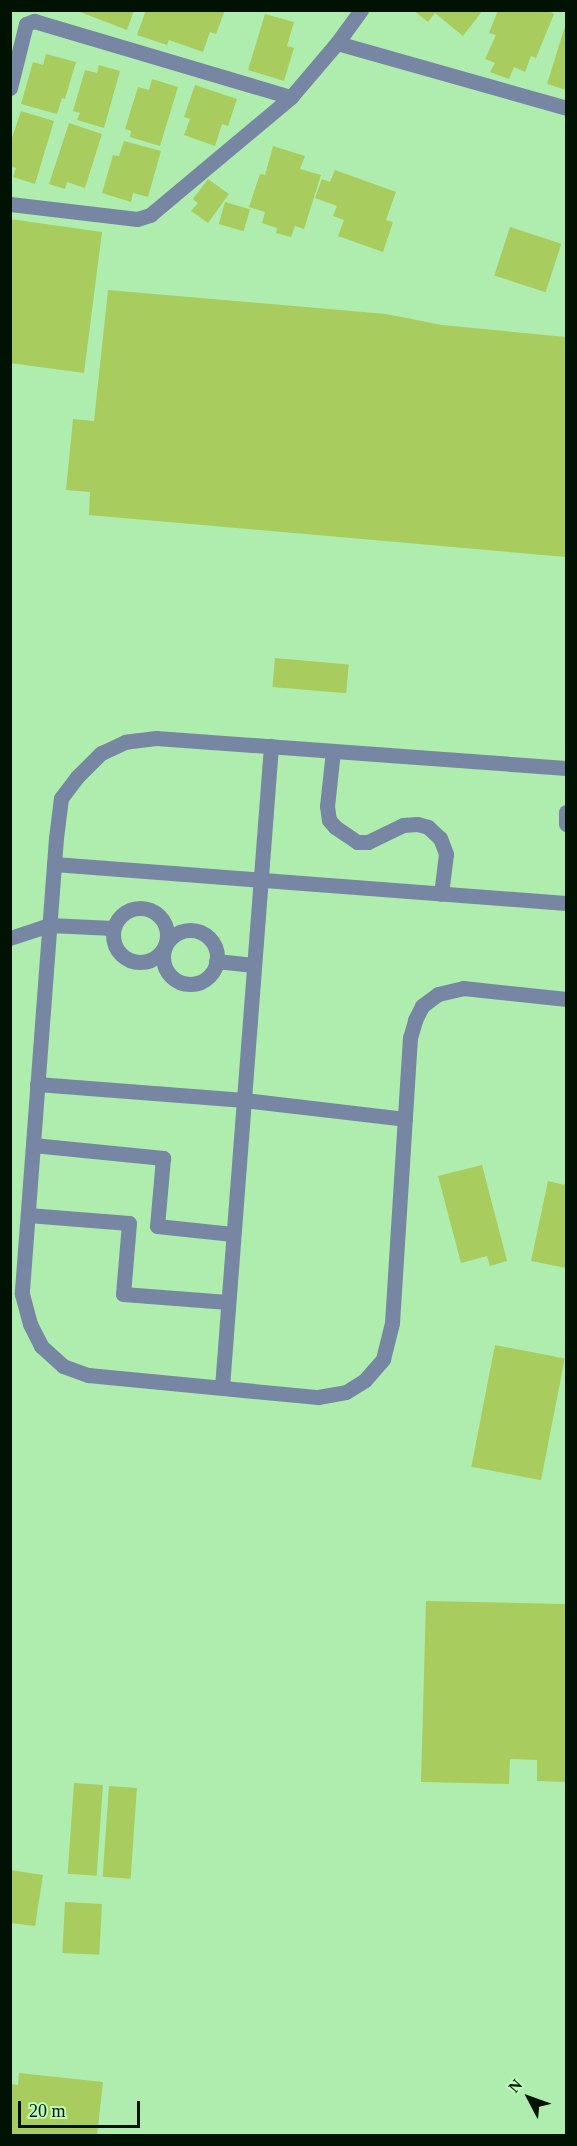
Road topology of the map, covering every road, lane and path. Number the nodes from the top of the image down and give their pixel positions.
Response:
1 (361, 10) edge
2 (337, 43) junction
3 (10, 88) edge
4 (291, 97) junction
5 (567, 108) edge
6 (10, 204) edge
7 (271, 746) junction
8 (333, 751) junction
9 (567, 768) edge
10 (567, 812) edge
11 (567, 824) edge
12 (54, 864) junction
13 (259, 878) junction
14 (441, 894) junction
15 (567, 903) edge
16 (49, 925) junction
17 (113, 928) junction
18 (10, 938) edge
19 (164, 946) junction
20 (216, 961) junction
21 (254, 965) junction
22 (567, 999) edge
23 (37, 1084) junction
24 (243, 1100) junction
25 (405, 1119) junction
26 (33, 1145) junction
27 (28, 1215) junction
28 (233, 1234) junction
29 (228, 1302) junction
30 (222, 1388) junction

1 - 2 street
2 - 4 street
2 - 5 street
3 - 4 street
4 - 6 street
7 - 8 street
7 - 12 street
7 - 13 street
8 - 9 street
8 - 14 street
10 - 11 street
12 - 13 street
12 - 16 street
13 - 14 street
13 - 21 street
14 - 15 street
16 - 17 street
16 - 18 street
16 - 23 street
17 - 19 street
17 - 19 street
19 - 20 street
19 - 20 street
20 - 21 street
21 - 24 street
22 - 25 street
23 - 24 street
23 - 26 street
24 - 25 street
24 - 28 street
25 - 30 street
26 - 27 street
26 - 28 street
27 - 29 street
27 - 30 street
28 - 29 street
29 - 30 street

